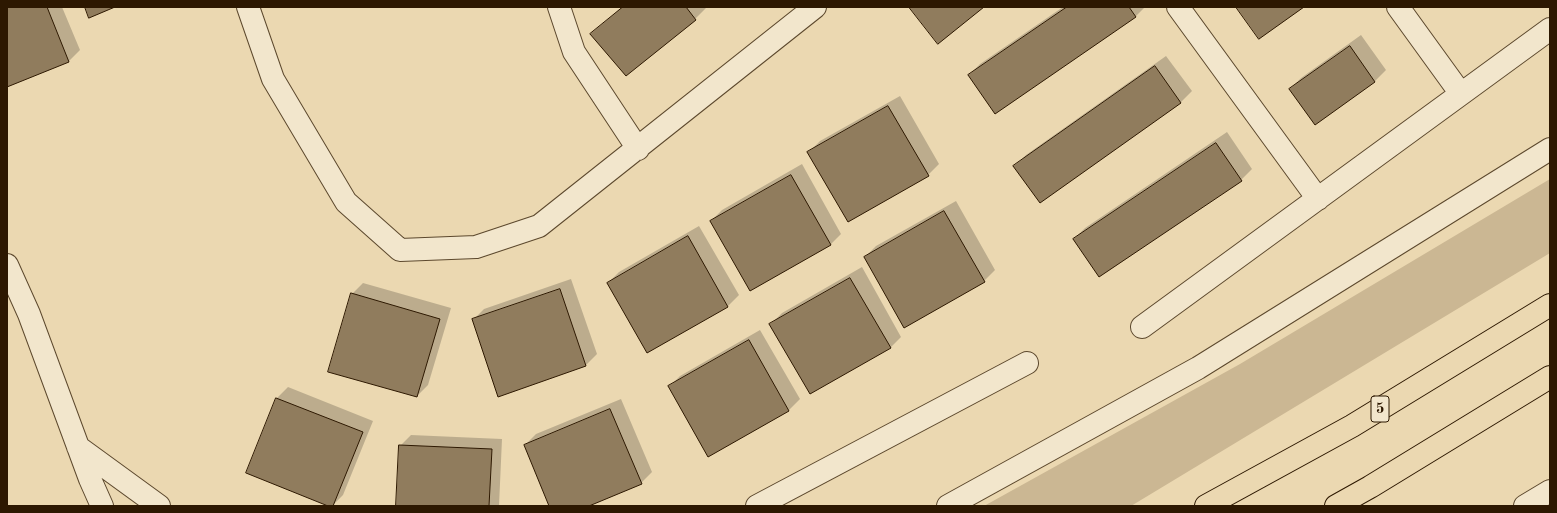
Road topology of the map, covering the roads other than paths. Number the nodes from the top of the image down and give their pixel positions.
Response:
1 (248, 7) edge
2 (559, 7) edge
3 (815, 7) edge
4 (1178, 7) edge
5 (1398, 7) edge
6 (1550, 30) edge
7 (1462, 94) junction
8 (638, 149) junction
9 (1550, 149) edge
10 (1318, 199) junction
11 (7, 265) edge
12 (1550, 304) edge
13 (1142, 327) dead end
14 (1027, 363) dead end
15 (1550, 377) edge
16 (78, 447) junction
17 (1550, 491) edge
18 (102, 506) edge
19 (159, 506) edge
20 (757, 506) edge
21 (948, 506) edge
22 (1206, 506) edge
23 (1336, 506) edge
24 (1525, 506) edge

1 - 8 street
2 - 8 street
3 - 8 street
4 - 10 street
5 - 7 street
6 - 7 street
7 - 10 street
9 - 21 street
10 - 13 street
11 - 16 street
12 - 22 highway, 5
14 - 20 street
15 - 23 highway
16 - 18 street
16 - 19 street
17 - 24 street

